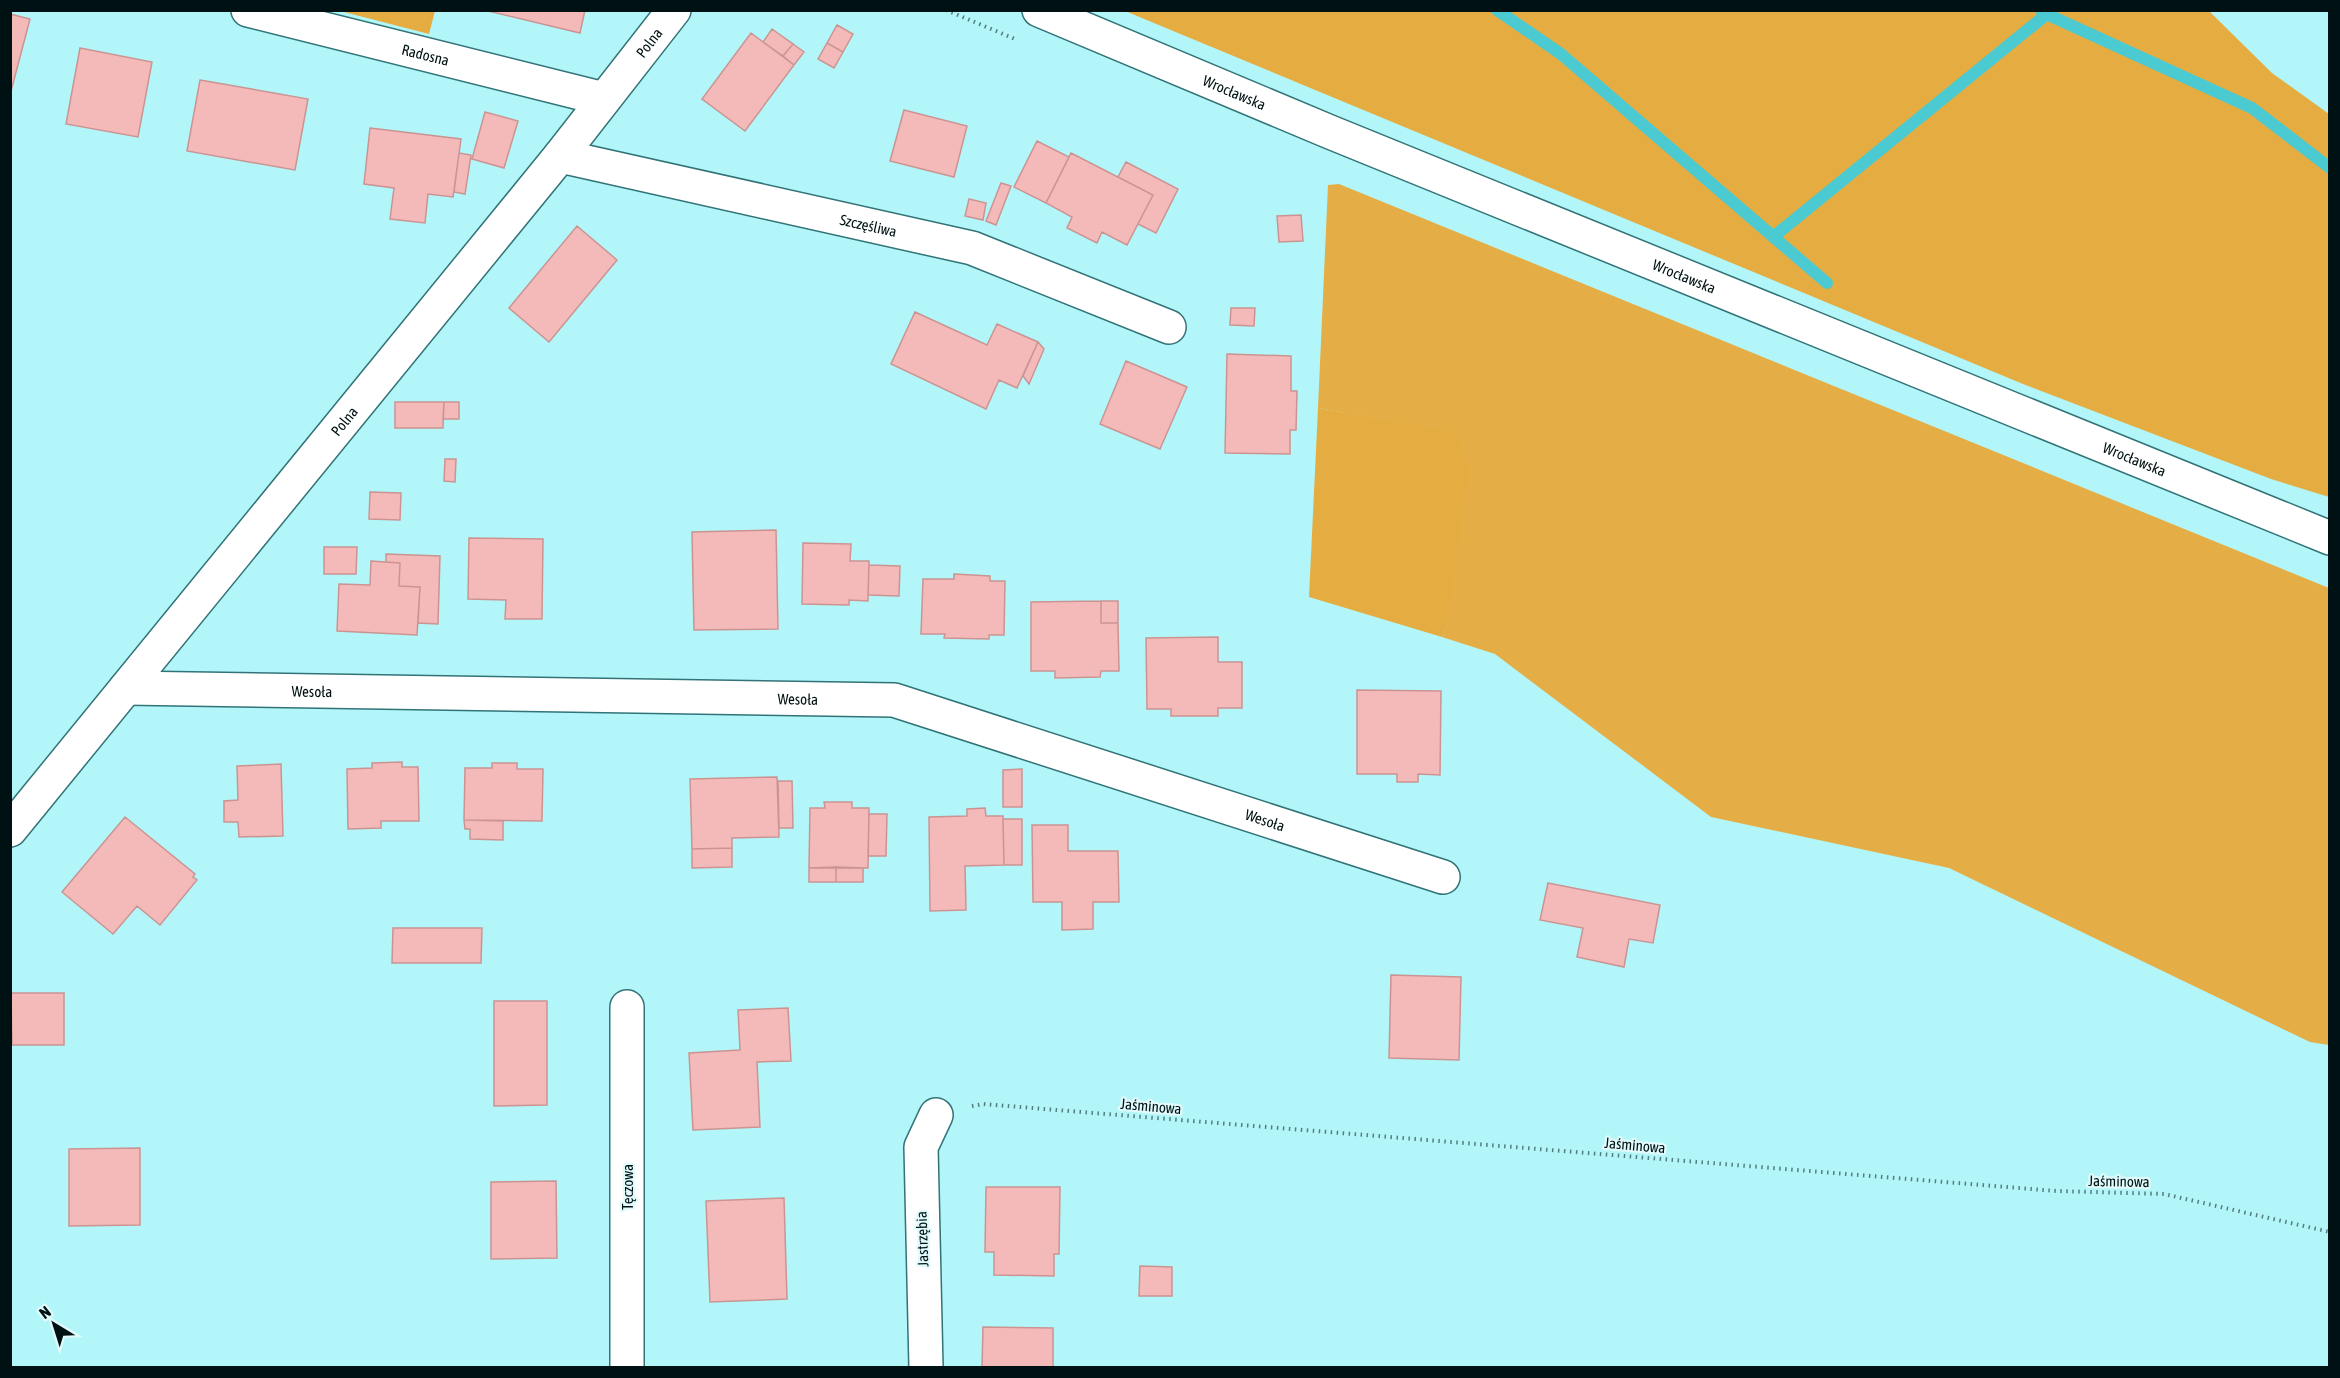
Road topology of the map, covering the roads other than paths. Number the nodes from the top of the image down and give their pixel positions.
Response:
1 (248, 10) edge
2 (674, 10) edge
3 (1039, 10) edge
4 (604, 99) junction
5 (560, 156) junction
6 (1168, 327) dead end
7 (2330, 538) edge
8 (126, 688) junction
9 (10, 830) edge
10 (1443, 877) dead end
11 (627, 1007) dead end
12 (936, 1115) road end
13 (627, 1368) edge
14 (926, 1368) edge

1 - 4 street, Radosna
2 - 4 street, Polna
3 - 7 street, Wrocławska
4 - 5 street, Polna
5 - 6 street, Szczęśliwa
5 - 8 street, Polna
8 - 9 street, Polna
8 - 10 street, Wesoła
11 - 13 street, Tęczowa
12 - 14 street, Jastrzębia

